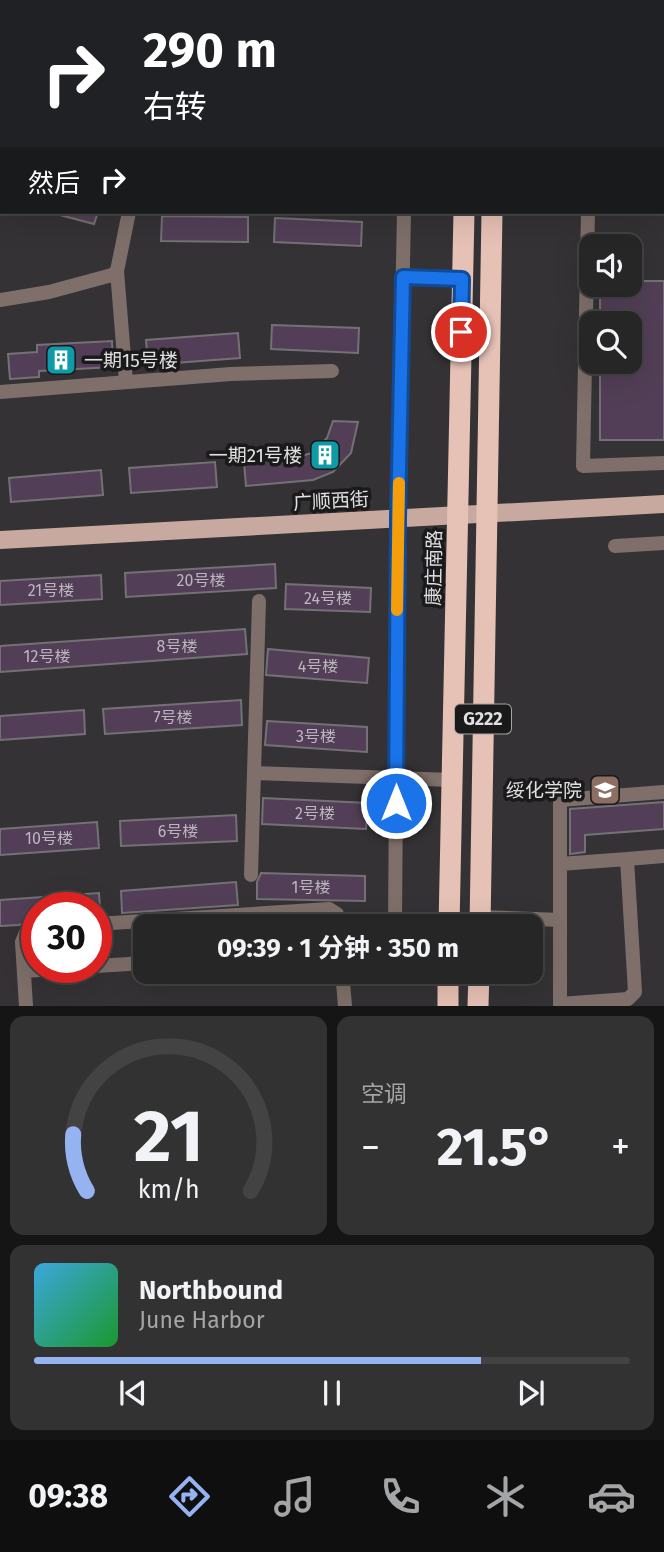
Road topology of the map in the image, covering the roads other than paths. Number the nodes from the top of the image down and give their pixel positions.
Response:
1 (129, 214) edge
2 (404, 214) edge
3 (464, 214) edge
4 (492, 214) edge
5 (589, 214) edge
6 (117, 271) junction
7 (403, 277) junction
8 (462, 279) junction
9 (0, 300) edge
10 (332, 371) dead end
11 (126, 383) junction
12 (0, 392) edge
13 (664, 463) edge
14 (664, 504) edge
15 (486, 513) junction
16 (457, 515) junction
17 (398, 518) junction
18 (0, 540) edge
19 (664, 543) edge
20 (615, 546) dead end
21 (259, 601) dead end
22 (254, 773) junction
23 (396, 778) junction
24 (452, 780) junction
25 (664, 792) edge
26 (664, 856) edge
27 (627, 859) junction
28 (560, 864) junction
29 (251, 875) dead end
30 (245, 914) edge
31 (337, 914) edge
32 (395, 914) edge
33 (449, 914) edge
34 (480, 914) edge
35 (543, 919) edge
36 (560, 920) junction
37 (133, 921) edge
38 (112, 922) edge
39 (543, 954) edge
40 (560, 954) junction
41 (133, 964) edge
42 (112, 965) edge
43 (25, 983) edge
44 (343, 984) edge
45 (448, 984) edge
46 (479, 984) edge
47 (560, 1005) edge
48 (26, 1006) edge
49 (345, 1006) edge
50 (447, 1006) edge
51 (478, 1006) edge

1 - 6 street
2 - 7 street
3 - 8 highway, 康庄南路 / G222
4 - 15 highway, G222
5 - 13 street
6 - 9 street
6 - 11 street
7 - 8 street
7 - 17 street
8 - 16 highway, 康庄南路 / G222
10 - 11 street
11 - 12 street
14 - 15 main road, 广顺西街
15 - 16 main road, 广顺西街
15 - 34 highway, G222
16 - 17 main road, 广顺西街
16 - 24 highway, 康庄南路 / G222
17 - 18 main road, 广顺西街
17 - 23 street
19 - 20 street
21 - 22 street
22 - 23 street
22 - 29 street
23 - 24 street
23 - 32 street
24 - 33 highway, 康庄南路 / G222
25 - 28 street
26 - 27 street
27 - 28 street
27 - 47 street
28 - 36 street
30 - 31 street
35 - 36 street
36 - 40 street
37 - 38 street
39 - 40 street
40 - 47 street
41 - 42 street
43 - 48 street
44 - 49 street
45 - 50 highway
46 - 51 highway

